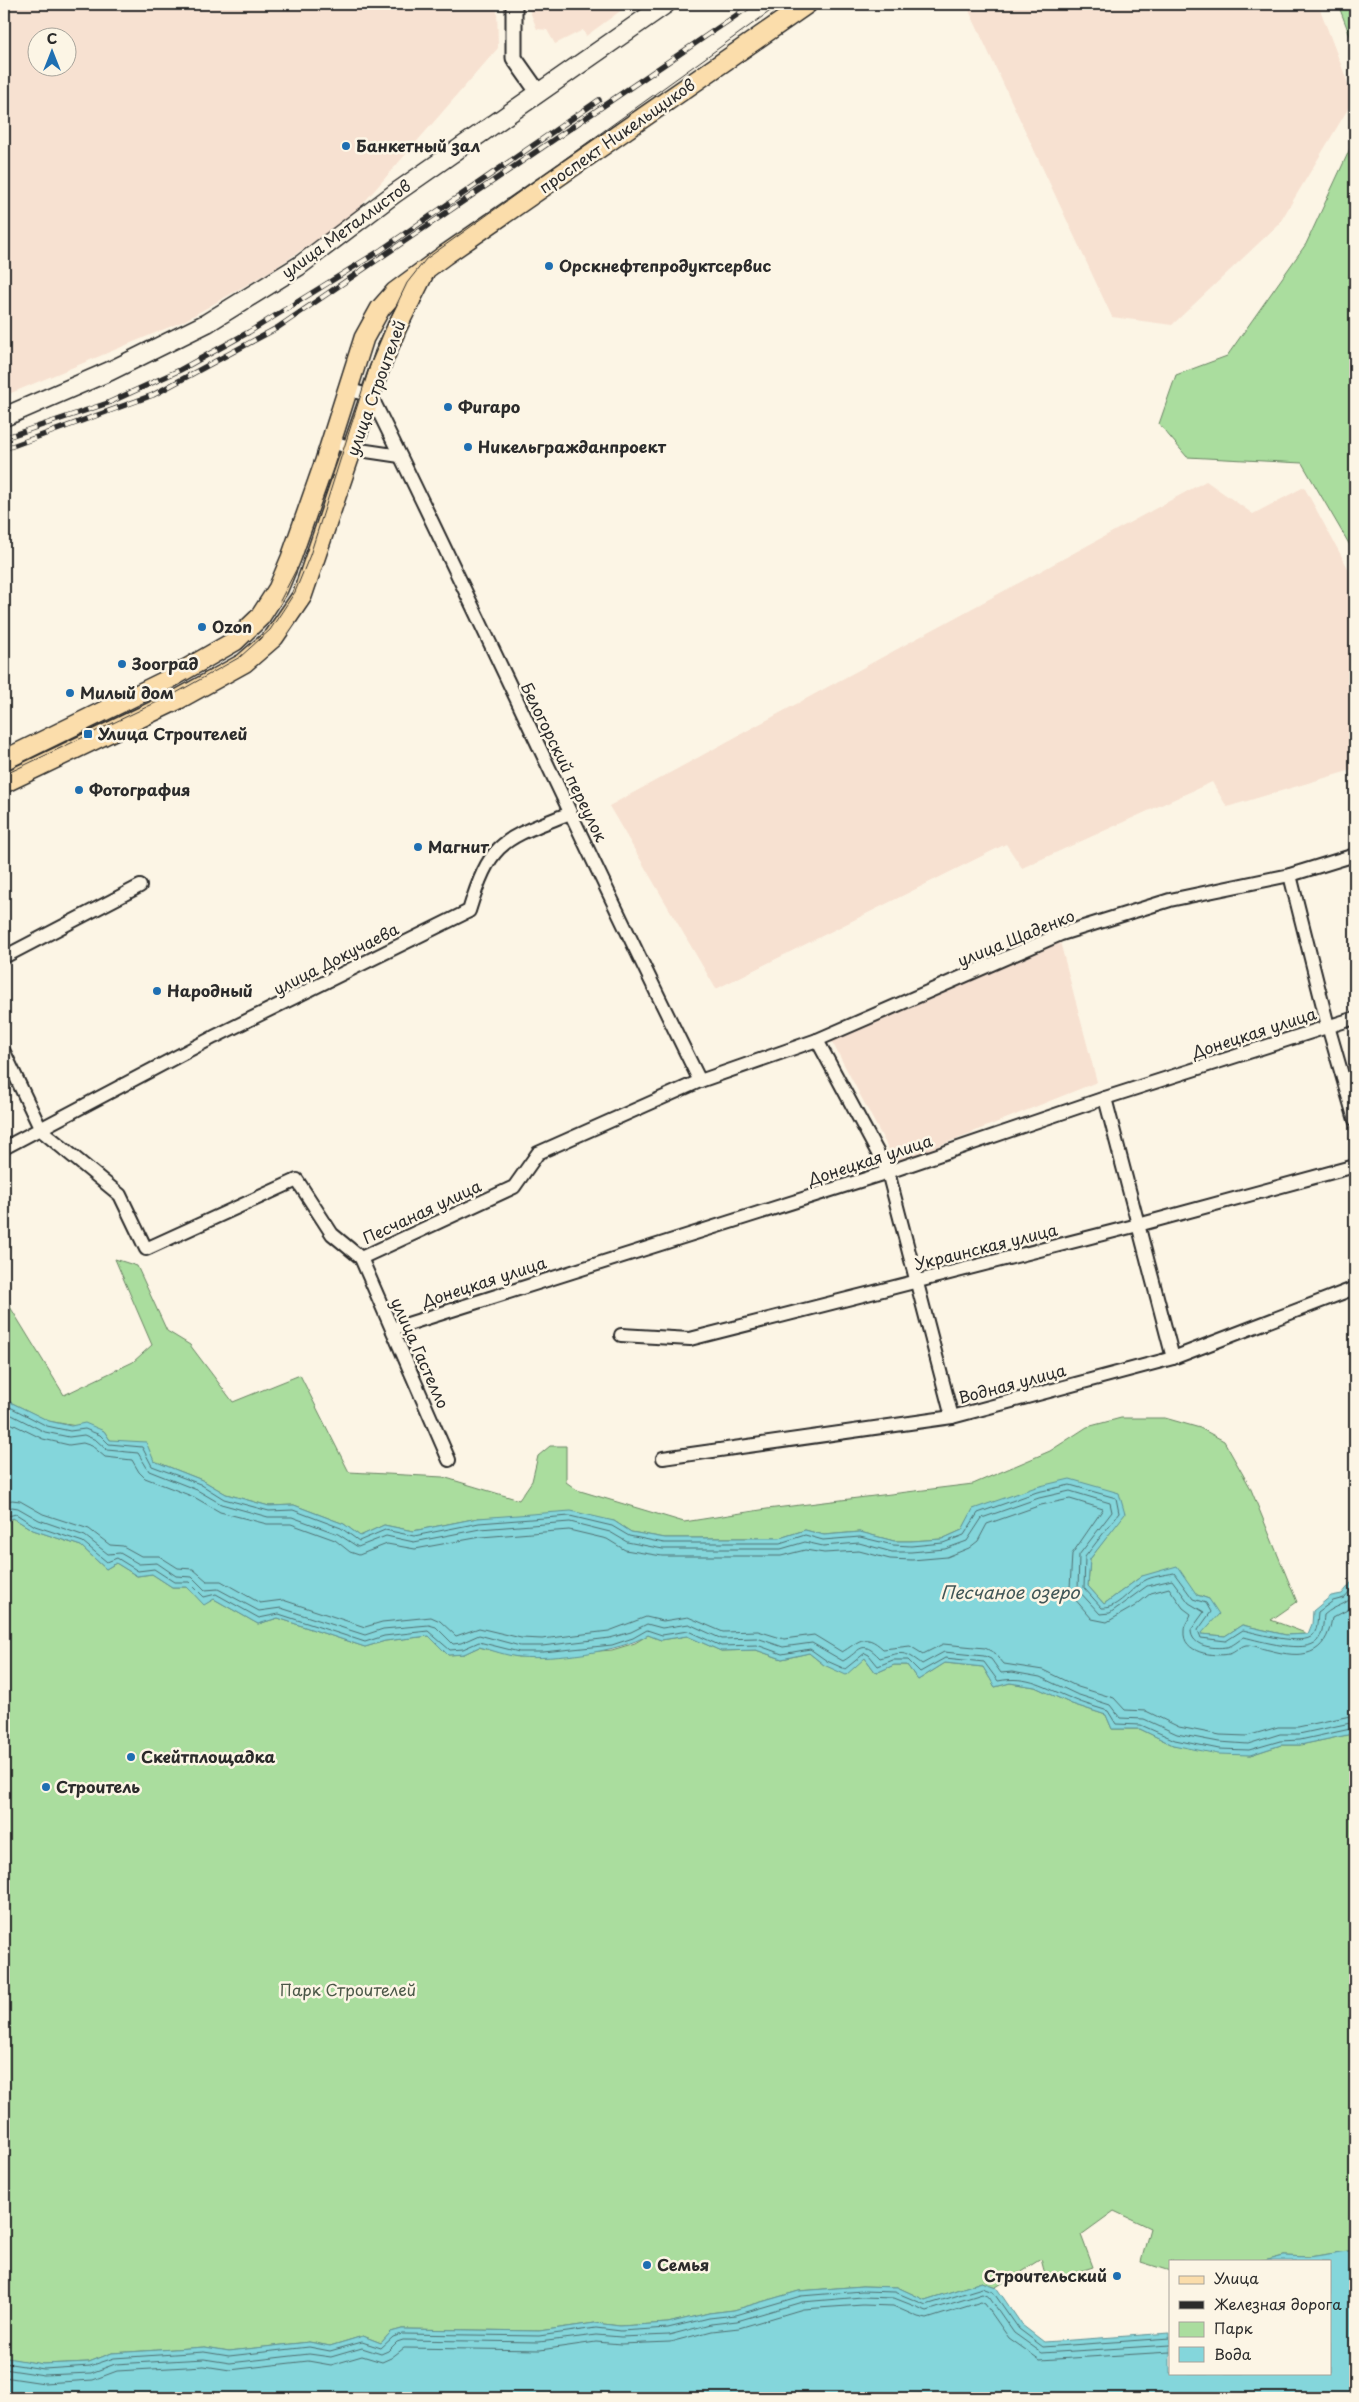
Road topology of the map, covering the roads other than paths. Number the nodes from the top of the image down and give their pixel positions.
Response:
1 (514, 4) edge
2 (666, 4) edge
3 (807, 4) edge
4 (538, 92) junction
5 (426, 268) junction
6 (355, 364) junction
7 (379, 370) junction
8 (347, 389) junction
9 (371, 396) junction
10 (4, 417) edge
11 (331, 441) junction
12 (353, 449) junction
13 (400, 456) junction
14 (346, 469) junction
15 (321, 473) junction
16 (340, 489) junction
17 (169, 679) junction
18 (179, 699) junction
19 (68, 728) junction
20 (78, 748) junction
21 (4, 760) edge
22 (4, 783) edge
23 (570, 813) junction
24 (1355, 855) edge
25 (1290, 875) junction
26 (140, 886) dead end
27 (4, 957) edge
28 (1355, 1018) edge
29 (1328, 1026) junction
30 (817, 1040) junction
31 (4, 1052) edge
32 (700, 1081) junction
33 (1105, 1098) junction
34 (1355, 1120) edge
35 (41, 1130) junction
36 (4, 1148) edge
37 (1355, 1166) edge
38 (888, 1172) junction
39 (1138, 1225) junction
40 (361, 1258) junction
41 (918, 1282) junction
42 (1355, 1288) edge
43 (392, 1328) junction
44 (621, 1335) dead end
45 (1173, 1358) junction
46 (952, 1417) junction
47 (663, 1458) dead end
48 (449, 1460) dead end

1 - 4 street
2 - 4 main road, улица Металлистов
3 - 5 main road, проспект Никельщиков
4 - 10 main road, улица Металлистов
5 - 6 main road, улица Строителей
5 - 7 main road, улица Строителей
6 - 7 street
6 - 8 main road, улица Строителей
7 - 9 main road, улица Строителей
8 - 9 street
8 - 11 main road, улица Строителей
9 - 12 main road, улица Строителей
9 - 13 street, Белогорский переулок
11 - 12 street
11 - 15 main road, улица Строителей
12 - 13 street
12 - 14 main road, улица Строителей
13 - 23 street, Белогорский переулок
14 - 15 street
14 - 16 main road, улица Строителей
15 - 16 street
15 - 17 main road, улица Строителей
16 - 18 main road, улица Строителей
17 - 18 street
17 - 19 main road, улица Строителей
18 - 20 main road, улица Строителей
19 - 20 street
19 - 21 main road, улица Строителей
20 - 22 main road, улица Строителей
23 - 32 street, Белогорский переулок
23 - 35 street, улица Докучаева
24 - 25 street, улица Щаденко
25 - 29 street
25 - 30 street, улица Щаденко
26 - 27 street
28 - 29 street, Донецкая улица
29 - 33 street, Донецкая улица
29 - 34 street
30 - 32 street, улица Щаденко
30 - 38 street
31 - 35 street
32 - 40 street, Песчаная улица
33 - 38 street, Донецкая улица
33 - 39 street
35 - 36 street, улица Докучаева
35 - 40 street, Песчаная улица
37 - 39 street, Украинская улица
38 - 41 street
38 - 43 street, Донецкая улица
39 - 41 street, Украинская улица
39 - 45 street
40 - 43 street, улица Гастелло
41 - 44 street, Украинская улица
41 - 46 street
42 - 45 street, Водная улица
43 - 48 street, улица Гастелло
45 - 46 street, Водная улица
46 - 47 street, Водная улица

